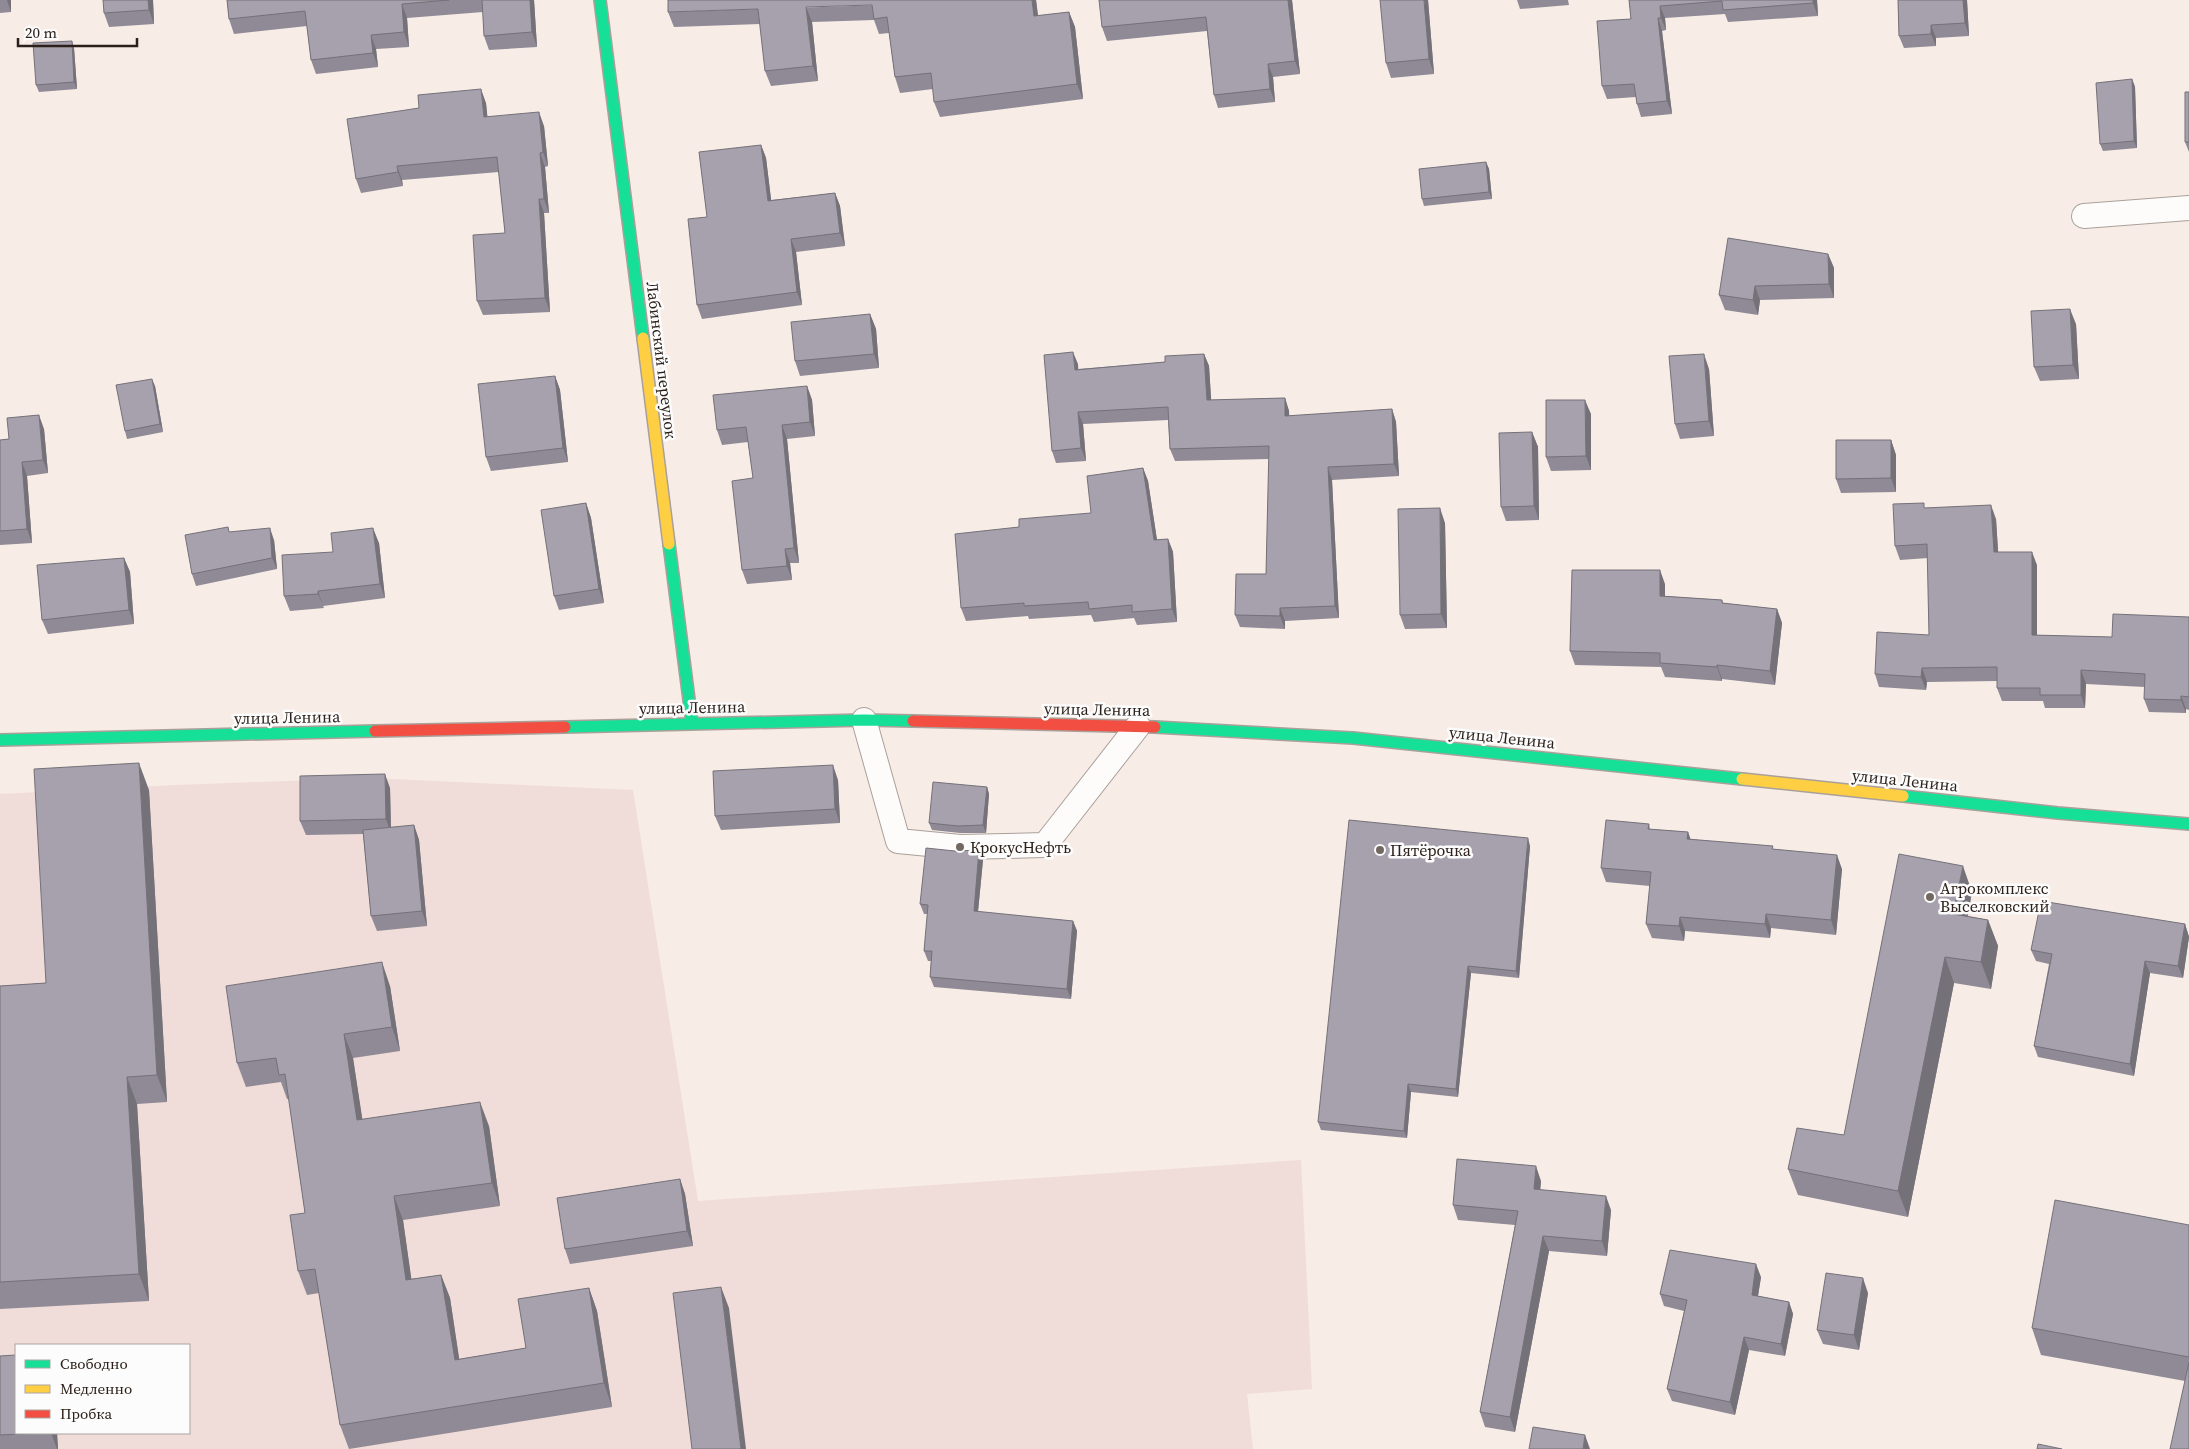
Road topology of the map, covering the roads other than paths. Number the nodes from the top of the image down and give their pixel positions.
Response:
1 (600, 0) edge
2 (2189, 208) edge
3 (2084, 216) dead end
4 (864, 720) junction
5 (692, 723) junction
6 (1138, 726) junction
7 (0, 740) edge
8 (2189, 824) edge

1 - 5 main road, Лабинский переулок
2 - 3 lane
4 - 5 main road, улица Ленина
4 - 6 main road, улица Ленина
4 - 6 lane
5 - 7 main road, улица Ленина
6 - 8 main road, улица Ленина

